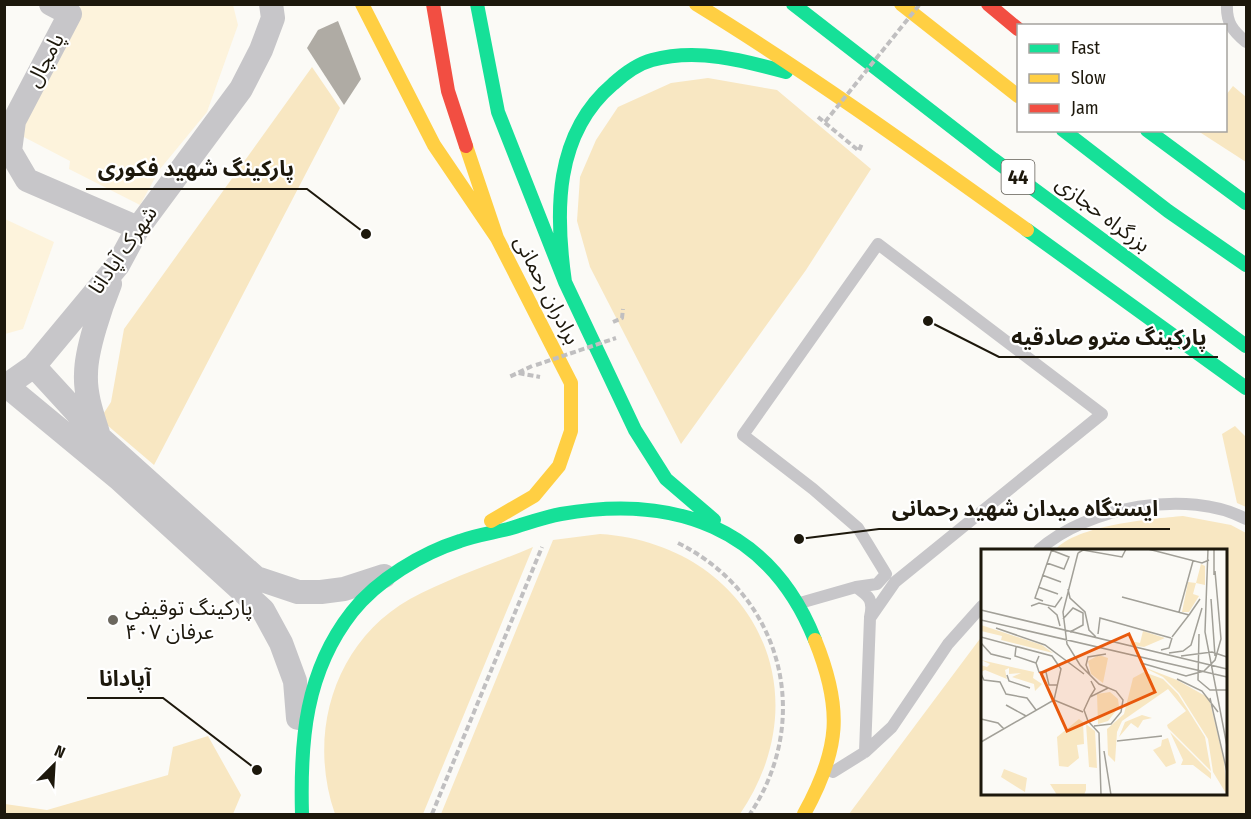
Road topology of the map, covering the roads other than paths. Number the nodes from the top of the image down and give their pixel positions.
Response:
1 (51, 4) edge
2 (272, 4) edge
3 (362, 4) edge
4 (433, 4) edge
5 (477, 4) edge
6 (696, 4) edge
7 (721, 4) edge
8 (793, 4) edge
9 (901, 4) edge
10 (919, 4) edge
11 (988, 4) edge
12 (1227, 4) edge
13 (1017, 28) edge
14 (1246, 42) edge
15 (960, 51) junction
16 (774, 52) junction
17 (1017, 95) edge
18 (870, 117) junction
19 (1067, 132) edge
20 (1150, 132) edge
21 (1246, 203) edge
22 (138, 228) junction
23 (497, 238) junction
24 (1076, 264) junction
25 (118, 265) junction
26 (1246, 265) edge
27 (565, 282) junction
28 (1246, 346) edge
29 (34, 366) junction
30 (1210, 380) dead end
31 (6, 387) edge
32 (1246, 388) edge
33 (100, 438) junction
34 (1246, 519) edge
35 (724, 529) junction
36 (453, 543) junction
37 (1040, 549) edge
38 (401, 571) junction
39 (856, 587) junction
40 (800, 603) junction
41 (981, 607) edge
42 (870, 618) junction
43 (865, 752) junction
44 (301, 765) junction
45 (824, 777) junction
46 (302, 814) edge
47 (804, 814) edge

1 - 22 street, پامچال
2 - 22 street, شهرک آپادانا
3 - 23 main road
4 - 23 main road, برادران رحمانی
5 - 27 main road, برادران رحمانی
6 - 16 main road
7 - 16 main road
8 - 28 main road, بزرگراه حجازی / 44
9 - 15 main road
10 - 15 main road
11 - 13 main road
12 - 14 lane
15 - 17 main road
16 - 18 main road
18 - 24 main road
18 - 27 main road
19 - 26 main road, بزرگراه حجازی
20 - 21 main road
22 - 25 street, شهرک آپادانا
23 - 36 main road, برادران رحمانی
24 - 30 main road
24 - 32 main road
25 - 29 street, شهرک آپادانا
25 - 33 street
27 - 35 main road, برادران رحمانی
29 - 31 street, شهرک آپادانا
29 - 33 street
31 - 44 street
33 - 38 street
34 - 37 lane
35 - 36 main road
35 - 40 main road, برادران رحمانی
36 - 38 main road
38 - 44 main road
39 - 40 lane
39 - 42 lane
39 - 42 lane
40 - 45 main road, برادران رحمانی
41 - 43 lane
42 - 43 lane
43 - 45 lane
44 - 46 main road
45 - 47 main road, برادران رحمانی

